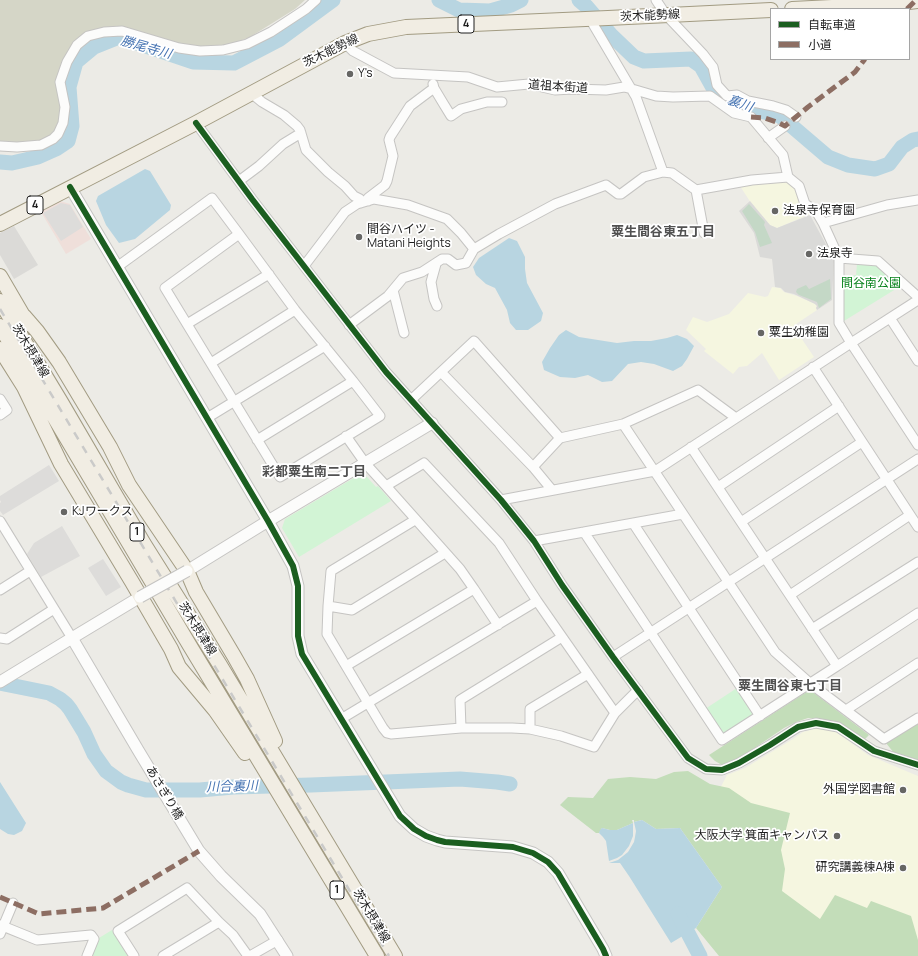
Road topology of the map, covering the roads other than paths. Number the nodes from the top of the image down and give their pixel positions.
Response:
1 (316, 0) edge
2 (656, 0) edge
3 (913, 1) edge
4 (892, 2) edge
5 (806, 8) edge
6 (770, 10) edge
7 (666, 15) junction
8 (590, 19) junction
9 (345, 42) junction
10 (430, 75) junction
11 (434, 88) junction
12 (632, 88) junction
13 (251, 93) junction
14 (727, 96) junction
15 (502, 102) dead end
16 (723, 106) junction
17 (796, 117) dead end
18 (196, 123) junction
19 (785, 126) dead end
20 (301, 133) junction
21 (768, 138) junction
22 (0, 146) edge
23 (663, 172) junction
24 (788, 177) junction
25 (239, 181) junction
26 (70, 187) junction
27 (696, 190) junction
28 (918, 200) edge
29 (365, 202) junction
30 (822, 222) junction
31 (0, 224) edge
32 (704, 233) dead end
33 (239, 234) junction
34 (474, 249) junction
35 (839, 258) junction
36 (436, 264) junction
37 (304, 266) junction
38 (117, 267) junction
39 (269, 274) junction
40 (0, 276) edge
41 (393, 290) junction
42 (918, 299) edge
43 (1, 303) edge
44 (437, 306) dead end
45 (295, 310) junction
46 (24, 316) junction
47 (890, 318) junction
48 (187, 324) junction
49 (349, 325) junction
50 (0, 326) edge
51 (404, 333) dead end
52 (851, 343) junction
53 (324, 346) junction
54 (0, 349) edge
55 (917, 357) edge
56 (211, 363) junction
57 (813, 367) junction
58 (441, 372) junction
59 (353, 381) junction
60 (24, 387) junction
61 (0, 398) edge
62 (411, 400) junction
63 (234, 402) junction
64 (839, 406) junction
65 (0, 415) edge
66 (207, 418) junction
67 (736, 418) junction
68 (432, 423) junction
69 (623, 424) junction
70 (346, 436) junction
71 (560, 438) junction
72 (257, 440) junction
73 (862, 442) junction
74 (918, 445) edge
75 (691, 447) junction
76 (918, 458) edge
77 (365, 463) junction
78 (533, 467) junction
79 (655, 471) junction
80 (887, 479) junction
81 (386, 486) junction
82 (718, 487) junction
83 (552, 490) junction
84 (500, 500) junction
85 (683, 514) junction
86 (910, 515) junction
87 (415, 520) junction
88 (0, 521) edge
89 (268, 521) junction
90 (741, 522) junction
91 (633, 523) junction
92 (918, 527) edge
93 (584, 532) junction
94 (4, 536) edge
95 (534, 541) junction
96 (445, 553) junction
97 (765, 558) junction
98 (918, 562) edge
99 (30, 571) junction
100 (187, 571) junction
101 (728, 582) junction
102 (474, 589) junction
103 (0, 590) edge
104 (790, 595) junction
105 (140, 598) junction
106 (537, 601) junction
107 (328, 606) junction
108 (689, 608) junction
109 (54, 609) junction
110 (918, 613) edge
111 (498, 625) junction
112 (196, 626) junction
113 (812, 629) junction
114 (183, 633) junction
115 (651, 633) junction
116 (562, 637) junction
117 (0, 638) edge
118 (72, 638) junction
119 (613, 657) junction
120 (918, 663) edge
121 (346, 666) junction
122 (837, 666) junction
123 (588, 674) junction
124 (0, 682) edge
125 (811, 684) junction
126 (638, 690) junction
127 (368, 704) junction
128 (846, 710) junction
129 (615, 713) junction
130 (760, 716) junction
131 (918, 718) edge
132 (341, 719) junction
133 (461, 728) junction
134 (530, 729) junction
135 (278, 755) junction
136 (253, 759) junction
137 (918, 765) edge
138 (13, 903) dead end
139 (219, 922) junction
140 (1, 928) edge
141 (278, 940) junction
142 (87, 956) edge
143 (134, 956) edge
144 (162, 956) edge
145 (249, 956) edge
146 (287, 956) edge
147 (377, 956) edge
148 (395, 956) edge
149 (606, 956) edge

1 - 22 street
2 - 7 street
3 - 4 main road
4 - 5 main road
6 - 7 main road, 茨木能勢線 / 4
7 - 8 main road, 茨木能勢線 / 4
7 - 14 street
8 - 9 main road, 茨木能勢線 / 4
8 - 12 street
9 - 10 street, 道祖本街道
9 - 13 main road, 茨木能勢線 / 4
10 - 11 street
10 - 12 street, 道祖本街道
11 - 15 street
11 - 29 street
12 - 16 street, 道祖本街道
12 - 23 street
13 - 18 main road, 茨木能勢線 / 4
13 - 20 street
14 - 16 street
14 - 17 street
16 - 21 street, 道祖本街道
18 - 25 street
18 - 26 main road, 茨木能勢線 / 4
19 - 21 street
20 - 25 street
20 - 29 street
21 - 24 street
23 - 27 street
23 - 34 street
24 - 27 street
24 - 30 street
25 - 37 street
26 - 31 main road, 茨木能勢線 / 4
26 - 38 street
27 - 32 street
28 - 30 street
29 - 34 street
29 - 37 street
30 - 35 street
33 - 38 street
33 - 39 street
33 - 48 street
34 - 36 street
35 - 42 street
35 - 52 street
36 - 41 street
36 - 44 street
37 - 49 street
38 - 66 street
39 - 45 street
39 - 48 street
40 - 46 main road
41 - 49 street
41 - 51 street
42 - 47 street
43 - 112 main road, 茨木摂津線 / 1
45 - 53 street
45 - 56 street
46 - 100 main road
46 - 112 main road
47 - 52 street
47 - 55 street
48 - 56 street
49 - 62 street
50 - 114 main road, 茨木摂津線 / 1
52 - 57 street
52 - 74 street
53 - 59 street
53 - 63 street
54 - 60 main road
56 - 63 street
57 - 64 street
57 - 67 street
58 - 62 street
58 - 71 street
58 - 78 street
59 - 70 street
59 - 72 street
60 - 105 main road
60 - 114 main road
61 - 65 street
62 - 68 street
63 - 66 street
63 - 72 street
64 - 73 street
64 - 82 street
66 - 89 street
67 - 69 street
67 - 75 street
68 - 77 street
68 - 84 street
69 - 71 street
69 - 79 street
70 - 72 street
70 - 77 street
71 - 78 street
73 - 80 street
73 - 90 street
75 - 79 street
75 - 82 street
76 - 80 street
77 - 81 street
77 - 89 street
78 - 83 street
79 - 83 street
79 - 85 street
80 - 86 street
80 - 97 street
81 - 87 street
81 - 106 street
82 - 90 street
83 - 84 street
84 - 95 street
85 - 91 street
85 - 101 street
86 - 92 street
86 - 104 street
87 - 96 street
87 - 107 street
88 - 94 street
89 - 100 street
89 - 132 street
90 - 97 street
91 - 93 street
91 - 108 street
93 - 95 street
93 - 115 street
94 - 99 street
95 - 119 street
96 - 102 street
96 - 107 street
97 - 101 street
97 - 104 street
98 - 113 street
99 - 103 street
99 - 109 street
100 - 105 street, bridge
100 - 135 main road
101 - 108 street
101 - 125 street
102 - 111 street
102 - 121 street
104 - 113 street
105 - 118 street
105 - 136 main road
106 - 111 street
106 - 116 street
107 - 121 street
108 - 115 street
108 - 130 street
109 - 117 street
109 - 118 street
110 - 122 street
111 - 127 street
112 - 135 main road, 茨木摂津線 / 1
113 - 122 street
114 - 136 main road, 茨木摂津線 / 1
115 - 119 street
115 - 130 street
116 - 123 street
116 - 133 street
118 - 124 street
118 - 141 street, あさぎり橋
119 - 126 street
120 - 128 street
121 - 127 street
122 - 125 street
123 - 129 street
123 - 134 street
125 - 128 street
125 - 130 street
126 - 129 street
126 - 137 street
127 - 132 street
127 - 133 street
128 - 131 street
129 - 134 street
132 - 149 street
133 - 134 street
135 - 148 main road, 茨木摂津線 / 1
136 - 147 main road, 茨木摂津線 / 1
138 - 140 street
139 - 143 street
139 - 144 street
139 - 145 street
140 - 142 street
141 - 145 street
141 - 146 street, あさぎり橋

